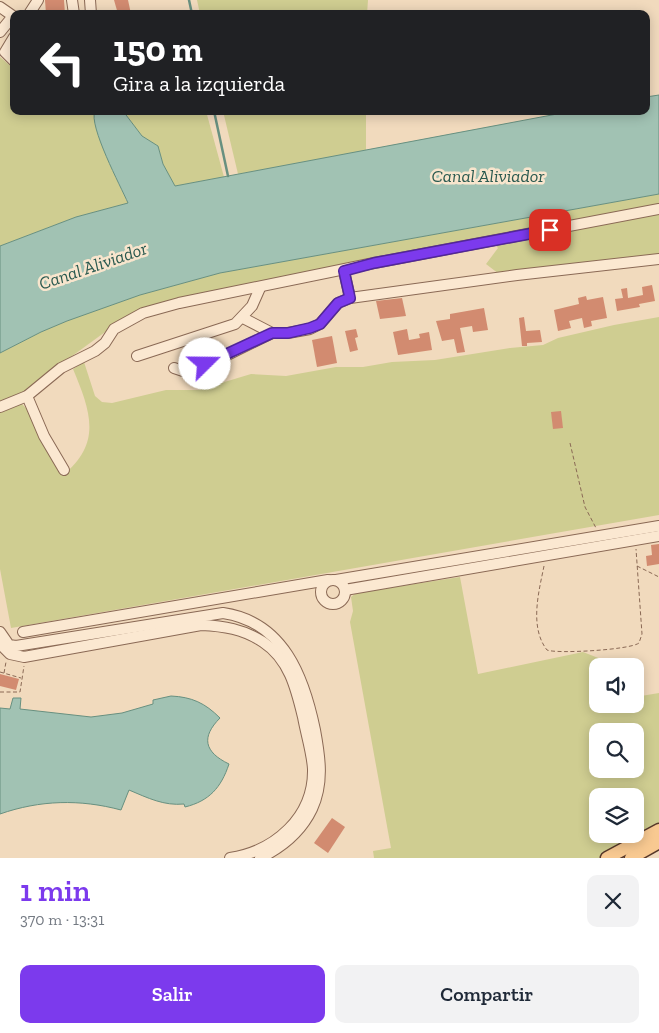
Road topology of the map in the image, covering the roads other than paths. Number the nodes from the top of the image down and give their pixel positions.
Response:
1 (10, 20) edge
2 (0, 32) edge
3 (10, 44) edge
4 (10, 57) edge
5 (659, 209) edge
6 (659, 259) edge
7 (344, 271) junction
8 (260, 288) junction
9 (350, 298) junction
10 (243, 318) junction
11 (272, 333) junction
12 (137, 356) dead end
13 (174, 368) dead end
14 (27, 396) junction
15 (0, 407) edge
16 (64, 470) dead end
17 (659, 526) edge
18 (659, 536) edge
19 (542, 551) junction
20 (332, 580) junction
21 (345, 590) junction
22 (239, 615) junction
23 (233, 628) junction
24 (264, 629) junction
25 (0, 632) edge
26 (23, 632) dead end
27 (257, 638) junction
28 (0, 644) edge
29 (659, 830) edge
30 (659, 842) edge
31 (230, 858) edge
32 (260, 858) edge
33 (607, 858) edge
34 (631, 858) edge

1 - 2 street
3 - 4 street
5 - 7 street
6 - 9 street
7 - 8 street
7 - 9 street
8 - 10 street
8 - 14 street
9 - 11 street
10 - 11 street
10 - 12 street
11 - 13 street
14 - 15 street
14 - 16 street
17 - 19 street
18 - 19 street
19 - 20 street
19 - 21 street
20 - 21 street
20 - 21 street
20 - 26 street
22 - 23 street
22 - 24 street
22 - 25 street
23 - 27 street
23 - 28 street
24 - 27 street
24 - 32 street
27 - 31 street
29 - 33 main road
30 - 34 main road

